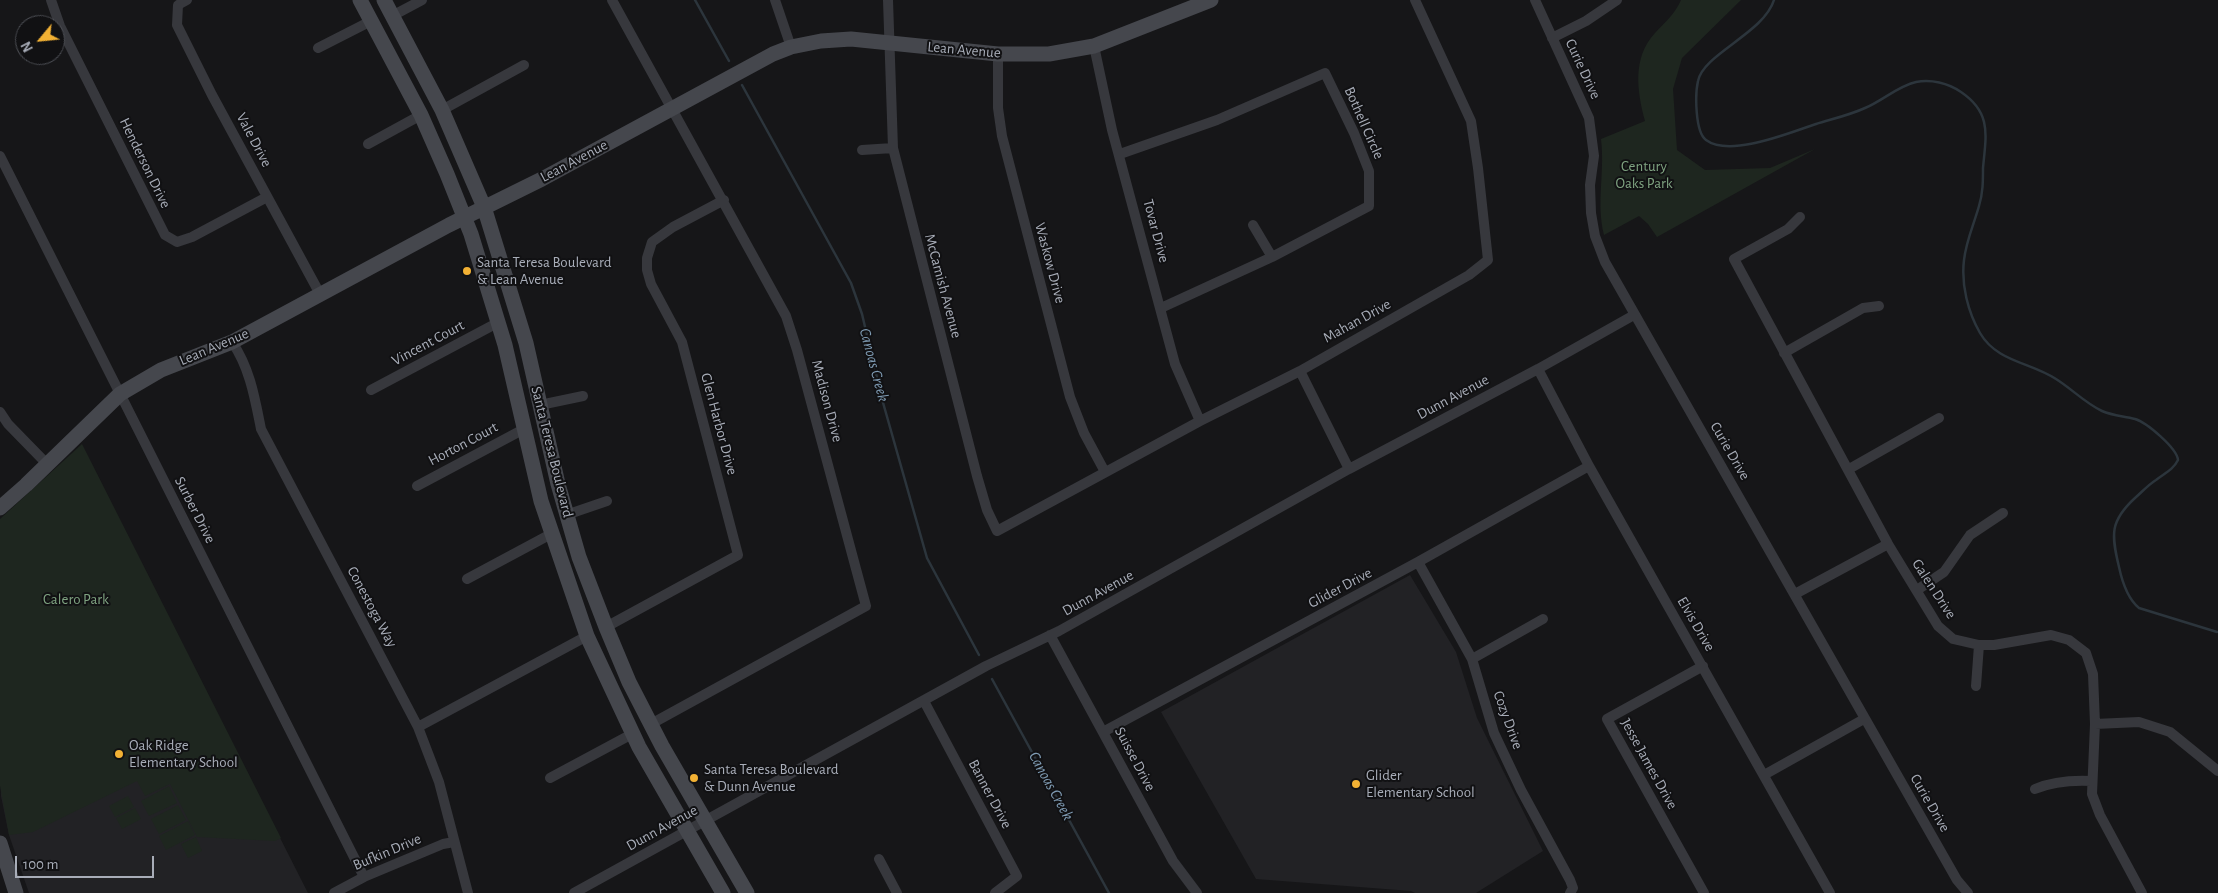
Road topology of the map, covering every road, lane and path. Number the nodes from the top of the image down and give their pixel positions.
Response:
1 (51, 0) edge
2 (187, 0) edge
3 (360, 0) edge
4 (384, 0) edge
5 (422, 0) edge
6 (612, 0) edge
7 (775, 0) edge
8 (888, 0) edge
9 (1211, 0) edge
10 (1415, 0) edge
11 (1535, 0) edge
12 (1617, 0) edge
13 (392, 16) junction
14 (371, 21) junction
15 (1552, 38) junction
16 (889, 42) junction
17 (1094, 46) junction
18 (791, 47) junction
19 (318, 48) dead end
20 (998, 54) junction
21 (524, 65) dead end
22 (671, 109) junction
23 (442, 110) junction
24 (421, 115) junction
25 (368, 144) dead end
26 (893, 148) junction
27 (862, 150) dead end
28 (1120, 154) junction
29 (0, 156) edge
30 (268, 197) junction
31 (724, 200) junction
32 (484, 208) junction
33 (465, 217) junction
34 (1800, 217) dead end
35 (1254, 225) dead end
36 (1272, 257) junction
37 (320, 294) junction
38 (1879, 306) dead end
39 (1161, 308) junction
40 (1634, 315) junction
41 (499, 322) junction
42 (232, 342) junction
43 (1784, 353) junction
44 (1538, 369) junction
45 (1300, 370) junction
46 (372, 390) dead end
47 (120, 394) junction
48 (583, 396) dead end
49 (540, 406) junction
50 (0, 412) edge
51 (1939, 418) dead end
52 (1200, 421) junction
53 (524, 429) junction
54 (47, 464) junction
55 (1589, 466) junction
56 (1349, 469) junction
57 (1849, 470) junction
58 (1105, 472) junction
59 (417, 486) dead end
60 (607, 501) dead end
61 (0, 508) edge
62 (2003, 513) dead end
63 (566, 515) junction
64 (997, 531) joint
65 (550, 534) junction
66 (1888, 544) junction
67 (1418, 562) junction
68 (467, 579) dead end
69 (1917, 590) junction
70 (1795, 594) junction
71 (1544, 619) dead end
72 (606, 627) junction
73 (1050, 635) junction
74 (587, 636) junction
75 (1980, 645) junction
76 (1472, 659) junction
77 (1703, 666) junction
78 (1976, 686) dead end
79 (924, 701) junction
80 (1864, 719) junction
81 (651, 724) junction
82 (2095, 724) junction
83 (418, 727) junction
84 (1104, 732) junction
85 (632, 734) junction
86 (2218, 771) edge
87 (1764, 775) junction
88 (550, 778) dead end
89 (2092, 781) junction
90 (2034, 789) dead end
91 (706, 821) junction
92 (687, 831) junction
93 (454, 842) junction
94 (0, 843) edge
95 (879, 858) dead end
96 (364, 877) junction
97 (1572, 890) edge
98 (577, 892) edge
99 (16, 893) edge
100 (334, 893) edge
101 (468, 893) edge
102 (723, 893) edge
103 (747, 893) edge
104 (897, 893) edge
105 (995, 893) edge
106 (1197, 893) edge
107 (1704, 893) edge
108 (1830, 893) edge
109 (1968, 893) edge
110 (2142, 893) edge

1 - 30 street, Henderson Drive
2 - 30 street, Vale Drive
3 - 14 main road, Santa Teresa Boulevard
4 - 13 main road, Santa Teresa Boulevard
5 - 13 street
6 - 22 street, Madison Drive
7 - 18 street
8 - 16 street, McCamish Avenue
9 - 17 main road, Lean Avenue
10 - 45 street, Mahan Drive
11 - 15 street, Curie Drive
12 - 15 street
13 - 23 main road, Santa Teresa Boulevard
14 - 19 street
14 - 24 main road, Santa Teresa Boulevard
15 - 40 street, Curie Drive
16 - 18 main road, Lean Avenue
16 - 20 main road, Lean Avenue
16 - 26 street, McCamish Avenue
17 - 20 main road, Lean Avenue
17 - 28 street, Tovar Drive
18 - 22 main road, Lean Avenue
20 - 58 street, Waskow Drive
21 - 23 street
22 - 31 street, Madison Drive
22 - 32 main road, Lean Avenue
23 - 32 main road, Santa Teresa Boulevard
24 - 25 street
24 - 33 main road, Santa Teresa Boulevard
26 - 27 street
26 - 64 street, McCamish Avenue
28 - 36 street, Bothell Circle
28 - 39 street, Tovar Drive
29 - 47 street, Surber Drive
30 - 37 street, Vale Drive
31 - 72 street, Glen Harbor Drive
31 - 81 street, Madison Drive
32 - 33 main road, Lean Avenue
32 - 49 main road, Santa Teresa Boulevard
33 - 37 main road, Lean Avenue
33 - 41 main road, Santa Teresa Boulevard
34 - 43 street, Galen Drive
35 - 36 street
36 - 39 street, Bothell Circle
37 - 42 main road, Lean Avenue
38 - 43 street
39 - 52 street, Tovar Drive
40 - 44 street, Dunn Avenue
40 - 70 street, Curie Drive
41 - 46 street, Vincent Court
41 - 53 main road, Santa Teresa Boulevard
42 - 47 main road, Lean Avenue
42 - 83 street, Conestoga Way
43 - 57 street, Galen Drive
44 - 55 street, Elvis Drive
44 - 56 street, Dunn Avenue
45 - 52 street, Mahan Drive
45 - 56 street
47 - 54 main road, Lean Avenue
47 - 96 street, Surber Drive
48 - 49 street
49 - 63 main road, Santa Teresa Boulevard
50 - 54 street
51 - 57 street
52 - 58 street, Mahan Drive
53 - 59 street, Horton Court
53 - 65 main road, Santa Teresa Boulevard
54 - 61 main road, Lean Avenue
55 - 67 street, Glider Drive
55 - 77 street, Elvis Drive
56 - 73 street, Dunn Avenue
57 - 66 street, Galen Drive
58 - 64 street, Mahan Drive
60 - 63 street
62 - 69 street
63 - 72 main road, Santa Teresa Boulevard
65 - 68 street
65 - 74 main road, Santa Teresa Boulevard
66 - 69 street, Galen Drive
66 - 70 street
67 - 76 street, Cozy Drive
67 - 84 street, Glider Drive
69 - 75 street, Galen Drive
70 - 80 street, Curie Drive
71 - 76 street
72 - 81 main road, Santa Teresa Boulevard
73 - 79 street, Dunn Avenue
73 - 84 street, Suisse Drive
74 - 83 street
74 - 85 main road, Santa Teresa Boulevard
75 - 78 street
75 - 82 street, Galen Drive
76 - 97 street, Cozy Drive
77 - 87 street, Elvis Drive
77 - 107 street, Jesse James Drive
79 - 91 street, Dunn Avenue
79 - 105 street, Banner Drive
80 - 87 street
80 - 109 street, Curie Drive
81 - 91 main road, Santa Teresa Boulevard
82 - 86 street
82 - 89 street, Galen Drive
83 - 93 street, Conestoga Way
84 - 106 street, Suisse Drive
85 - 88 street
85 - 92 main road, Santa Teresa Boulevard
87 - 108 street, Elvis Drive
89 - 90 street
89 - 110 street, Galen Drive
91 - 92 street, Dunn Avenue
91 - 103 main road, Santa Teresa Boulevard
92 - 98 street, Dunn Avenue
92 - 102 main road, Santa Teresa Boulevard
93 - 96 street, Bufkin Drive
93 - 101 street, Conestoga Way
94 - 99 main road
95 - 104 street
96 - 100 street, Bufkin Drive

